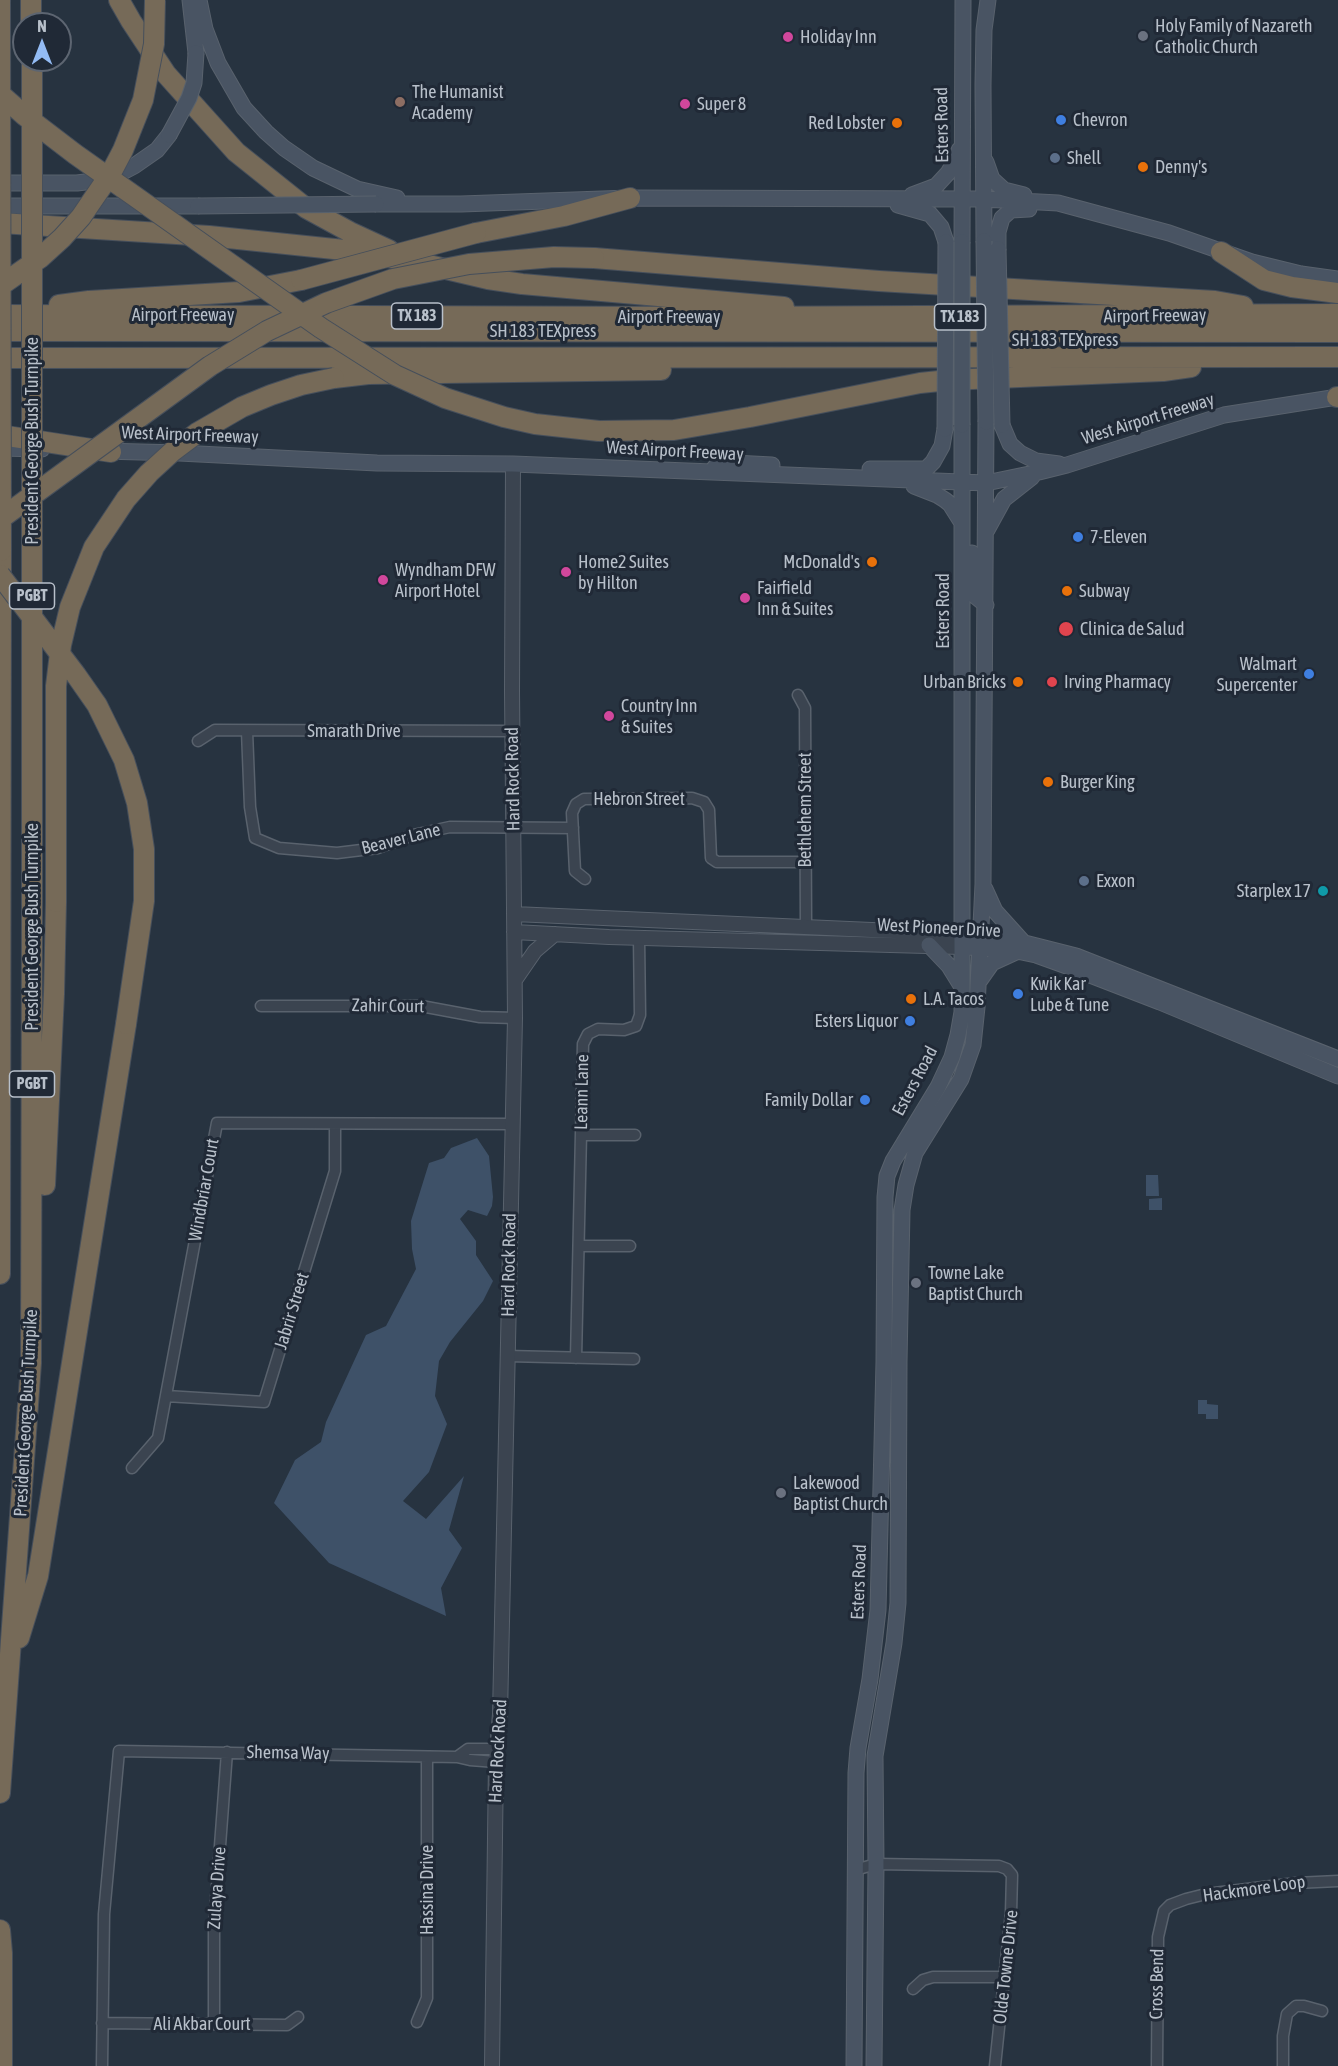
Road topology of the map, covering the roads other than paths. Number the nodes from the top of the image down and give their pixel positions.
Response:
1 (0, 0) edge
2 (120, 0) edge
3 (155, 0) edge
4 (190, 0) edge
5 (199, 0) edge
6 (963, 0) edge
7 (988, 0) edge
8 (32, 72) edge
9 (0, 94) edge
10 (962, 129) junction
11 (984, 158) junction
12 (0, 183) edge
13 (630, 198) junction
14 (869, 199) junction
15 (898, 199) junction
16 (962, 199) junction
17 (983, 199) junction
18 (1058, 203) junction
19 (430, 205) junction
20 (0, 206) edge
21 (0, 223) edge
22 (1221, 252) junction
23 (416, 262) junction
24 (1338, 279) edge
25 (0, 286) edge
26 (1338, 293) edge
27 (0, 314) edge
28 (1283, 314) junction
29 (1338, 314) edge
30 (833, 316) junction
31 (0, 331) edge
32 (1338, 332) edge
33 (1338, 340) edge
34 (0, 342) edge
35 (802, 356) junction
36 (1338, 357) edge
37 (0, 358) edge
38 (1265, 358) junction
39 (1338, 397) edge
40 (0, 435) edge
41 (0, 448) edge
42 (111, 452) junction
43 (513, 464) junction
44 (1066, 465) junction
45 (698, 472) junction
46 (1039, 472) junction
47 (896, 480) junction
48 (962, 483) junction
49 (986, 483) junction
50 (0, 519) edge
51 (962, 528) junction
52 (985, 533) junction
53 (0, 575) edge
54 (962, 604) junction
55 (986, 605) junction
56 (962, 679) junction
57 (798, 695) dead end
58 (247, 731) junction
59 (512, 731) junction
60 (198, 741) dead end
61 (962, 741) junction
62 (984, 741) junction
63 (513, 827) junction
64 (573, 828) junction
65 (804, 862) junction
66 (585, 879) dead end
67 (983, 884) junction
68 (1, 903) edge
69 (514, 914) junction
70 (728, 922) junction
71 (806, 926) junction
72 (846, 928) junction
73 (514, 932) junction
74 (555, 934) junction
75 (639, 938) junction
76 (961, 940) junction
77 (981, 941) junction
78 (783, 942) junction
79 (929, 945) junction
80 (1020, 946) junction
81 (515, 980) junction
82 (978, 983) junction
83 (962, 987) junction
84 (261, 1006) dead end
85 (515, 1018) junction
86 (1338, 1059) edge
87 (1338, 1076) edge
88 (0, 1081) edge
89 (513, 1124) junction
90 (335, 1125) junction
91 (581, 1135) junction
92 (635, 1135) dead end
93 (885, 1237) junction
94 (901, 1237) junction
95 (579, 1246) junction
96 (630, 1246) dead end
97 (32, 1265) junction
98 (0, 1274) edge
99 (507, 1356) junction
100 (576, 1358) junction
101 (634, 1359) dead end
102 (891, 1387) junction
103 (166, 1396) junction
104 (132, 1468) dead end
105 (8, 1675) junction
106 (227, 1752) junction
107 (497, 1755) junction
108 (427, 1756) junction
109 (0, 1793) edge
110 (855, 1854) junction
111 (876, 1864) junction
112 (855, 1870) junction
113 (1338, 1881) edge
114 (1170, 1905) joint
115 (0, 1930) edge
116 (1004, 1977) junction
117 (913, 1989) dead end
118 (1322, 2011) dead end
119 (298, 2017) dead end
120 (417, 2022) dead end
121 (102, 2024) junction
122 (214, 2024) junction
123 (2, 2066) edge
124 (102, 2066) edge
125 (492, 2066) edge
126 (854, 2066) edge
127 (874, 2066) edge
128 (995, 2066) edge
129 (1157, 2066) edge
130 (1283, 2066) edge

1 - 68 highway, President George Bush Turnpike / PGBT, bridge
2 - 23 highway
3 - 25 highway, bridge
4 - 12 main road, bridge
5 - 19 main road
6 - 10 main road, Esters Road
7 - 11 main road, Esters Road
8 - 97 highway, President George Bush Turnpike / PGBT, bridge
9 - 38 highway, bridge
10 - 15 main road
10 - 16 main road, Esters Road
11 - 17 main road, Esters Road
11 - 18 main road
13 - 14 main road
13 - 19 main road
13 - 27 highway, bridge
14 - 15 main road
14 - 45 main road, bridge
15 - 16 main road
16 - 17 main road
16 - 48 main road, Esters Road, bridge
17 - 18 main road
17 - 49 main road, Esters Road, bridge
18 - 22 main road
18 - 44 main road, bridge
19 - 20 main road, bridge
21 - 23 highway
22 - 24 main road
22 - 26 highway
23 - 30 highway
27 - 30 highway, Airport Freeway / TX 183
28 - 29 highway, Airport Freeway / TX 183
28 - 30 highway, Airport Freeway / TX 183
28 - 50 highway, bridge
31 - 32 highway, SH 183 TEXpress
33 - 34 highway, SH 183 TEXpress
35 - 37 highway, TX 183
35 - 38 highway, TX 183
35 - 97 highway, bridge
36 - 38 highway, TX 183
39 - 44 main road, West Airport Freeway
40 - 42 highway
41 - 42 main road, West Airport Freeway
42 - 43 main road, West Airport Freeway
43 - 45 main road, West Airport Freeway
43 - 59 street, Hard Rock Road
44 - 46 main road, West Airport Freeway
45 - 47 main road, West Airport Freeway
46 - 49 main road, West Airport Freeway
46 - 52 main road
47 - 48 main road, West Airport Freeway
47 - 51 main road
48 - 49 main road, West Airport Freeway
48 - 51 main road, Esters Road
49 - 52 main road, Esters Road
51 - 54 main road, Esters Road
51 - 55 main road
52 - 55 main road, Esters Road
53 - 105 highway, bridge
54 - 55 main road
54 - 56 main road, Esters Road
55 - 62 main road, Esters Road
56 - 61 main road, Esters Road
56 - 62 main road
57 - 65 street, Bethlehem Street
58 - 59 street, Smarath Drive
58 - 60 street, Smarath Drive
58 - 63 street, Beaver Lane
59 - 63 street, Hard Rock Road
61 - 62 main road
61 - 76 main road, Esters Road
62 - 67 main road, Esters Road
63 - 64 street
63 - 69 street, Hard Rock Road
64 - 65 street, Hebron Street
64 - 66 street, Hebron Street
65 - 71 street, Bethlehem Street
67 - 77 main road, Esters Road
67 - 80 main road
68 - 88 highway, President George Bush Turnpike / PGBT
69 - 70 street, West Pioneer Drive
69 - 73 street, Hard Rock Road
70 - 71 street, West Pioneer Drive
70 - 75 street
71 - 72 street, West Pioneer Drive
72 - 76 street, West Pioneer Drive
72 - 78 street
73 - 74 street, West Pioneer Drive
73 - 81 street, Hard Rock Road
74 - 75 street, West Pioneer Drive
74 - 81 street
75 - 78 street, West Pioneer Drive
75 - 91 street, Leann Lane
76 - 77 main road, West Pioneer Drive
76 - 79 street, West Pioneer Drive
76 - 83 main road, Esters Road
77 - 80 main road, West Pioneer Drive
77 - 82 main road, Esters Road
78 - 79 street, West Pioneer Drive
79 - 83 main road
80 - 82 main road
80 - 86 main road, West Pioneer Drive
80 - 87 main road, West Pioneer Drive
81 - 85 street, Hard Rock Road
82 - 94 main road, Esters Road
83 - 93 main road, Esters Road
84 - 85 street, Zahir Court
85 - 89 street, Hard Rock Road
88 - 98 highway, President George Bush Turnpike / PGBT
89 - 90 street, Windbriar Court
89 - 99 street, Hard Rock Road
90 - 103 street, Jabrir Street
90 - 103 street, Windbriar Court
91 - 92 street
91 - 95 street, Leann Lane
93 - 94 main road
93 - 102 main road, Esters Road
94 - 102 main road, Esters Road
95 - 96 street
95 - 100 street, Leann Lane
97 - 105 highway, President George Bush Turnpike / PGBT
99 - 100 street
99 - 107 street, Hard Rock Road
100 - 101 street
102 - 110 main road, Esters Road
102 - 111 main road, Esters Road
103 - 104 street, Windbriar Court
105 - 109 highway, President George Bush Turnpike / PGBT
106 - 108 street, Shemsa Way
106 - 121 street, Shemsa Way
106 - 122 street, Zulaya Drive
107 - 108 street, Shemsa Way
107 - 125 street, Hard Rock Road
108 - 120 street, Hassina Drive
110 - 111 street
110 - 112 main road, Esters Road
111 - 112 street
111 - 116 street, Olde Towne Drive
111 - 127 main road, Esters Road
112 - 126 main road, Esters Road
113 - 114 street, Hackmore Loop
114 - 129 street, Cross Bend
115 - 123 highway
116 - 117 street
116 - 128 street, Olde Towne Drive
118 - 130 street
119 - 122 street, Ali Akbar Court
121 - 122 street, Ali Akbar Court
121 - 124 street

